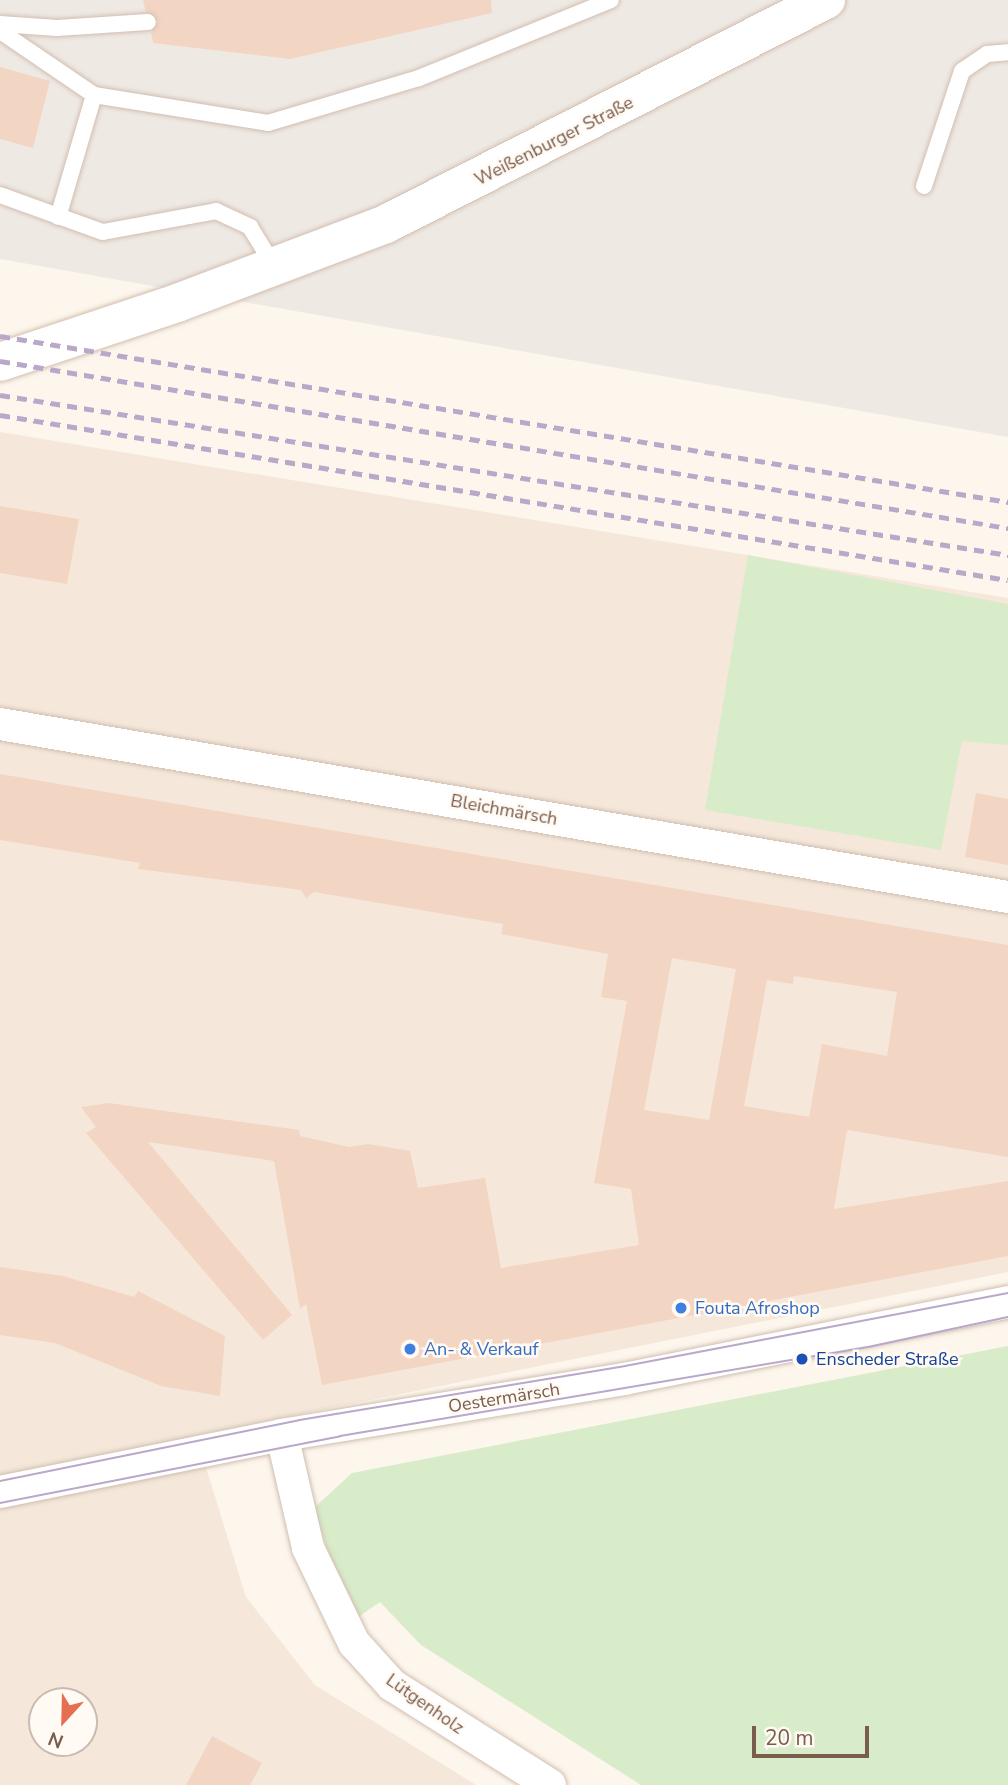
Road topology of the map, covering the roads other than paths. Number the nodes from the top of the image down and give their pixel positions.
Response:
1 (611, 0) edge
2 (826, 0) edge
3 (148, 22) dead end
4 (0, 24) edge
5 (0, 31) edge
6 (1008, 52) edge
7 (94, 95) junction
8 (924, 186) dead end
9 (0, 195) edge
10 (58, 217) junction
11 (274, 266) junction
12 (0, 362) edge
13 (0, 724) edge
14 (1008, 897) edge
15 (1008, 1302) edge
16 (282, 1435) junction
17 (0, 1492) edge
18 (550, 1785) edge

1 - 7 lane
2 - 11 street, Weißenburger Straße
3 - 4 lane
5 - 7 lane
6 - 8 lane
7 - 10 lane
9 - 10 lane
10 - 11 lane
11 - 12 street, Weißenburger Straße
13 - 14 street, Bleichmärsch
15 - 16 street, Oestermärsch
16 - 17 street, Oestermärsch
16 - 18 street, Lütgenholz

